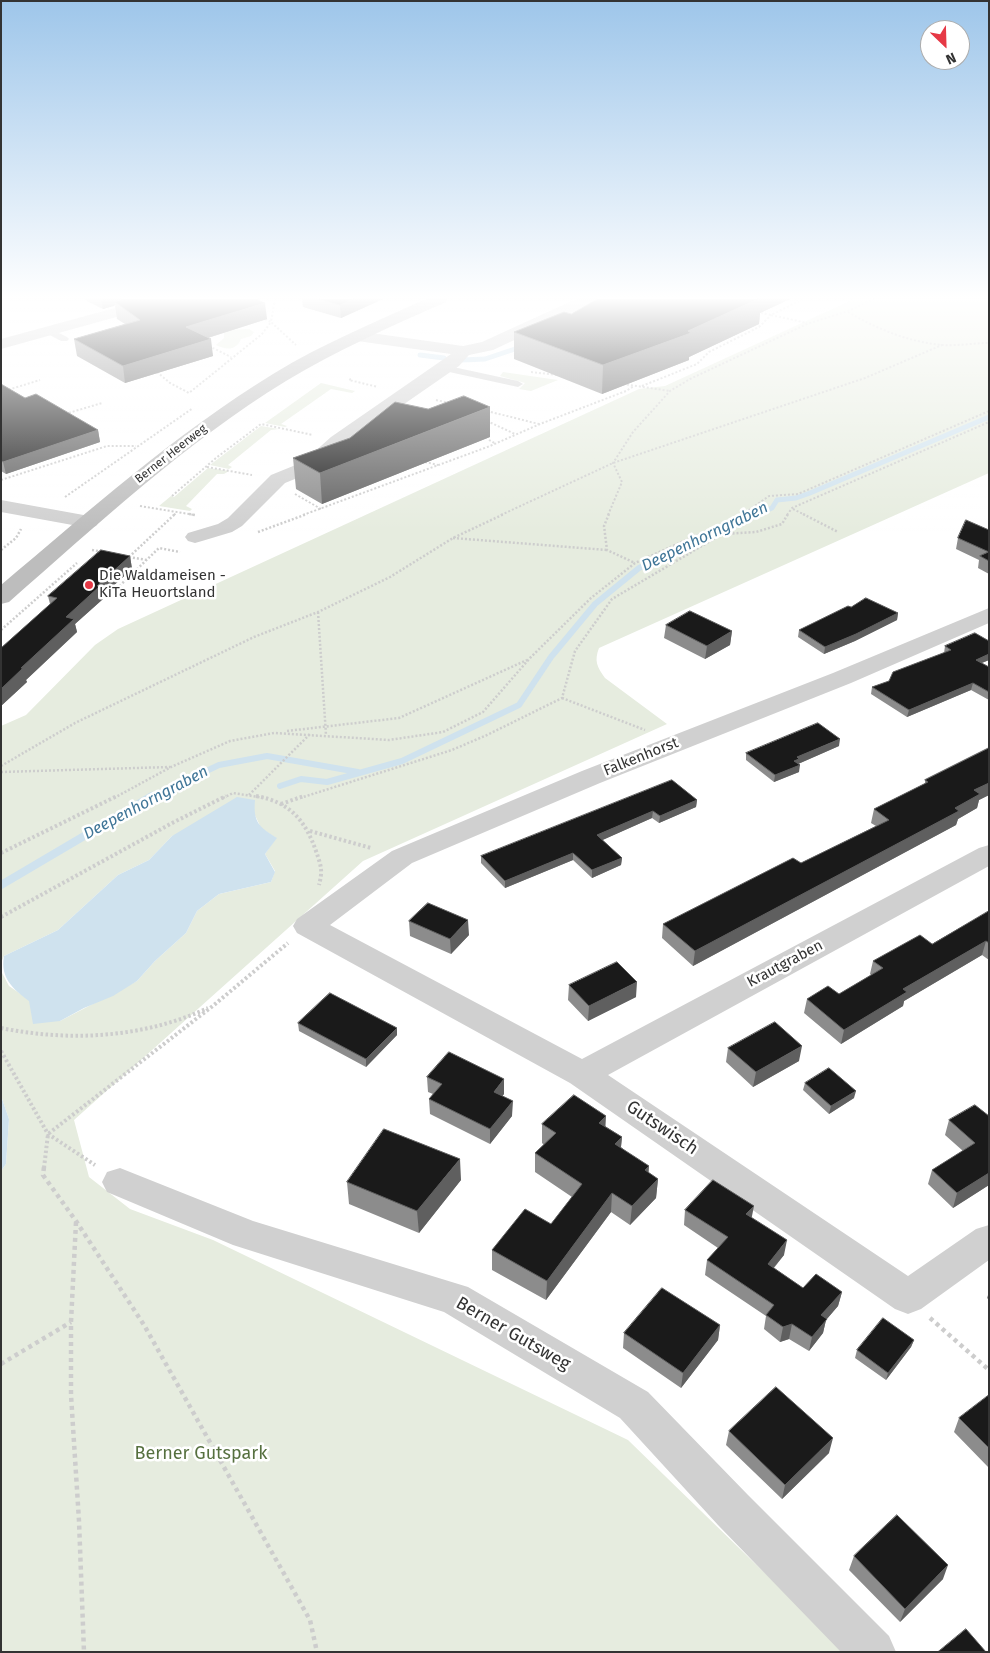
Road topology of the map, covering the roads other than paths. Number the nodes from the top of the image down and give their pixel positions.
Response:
1 (281, 376) edge
2 (432, 376) edge
3 (482, 376) edge
4 (518, 384) dead end
5 (1, 506) edge
6 (89, 522) junction
7 (191, 545) road end
8 (1, 597) edge
9 (989, 614) edge
10 (989, 854) edge
11 (308, 926) joint
12 (582, 1074) junction
13 (120, 1182) road end
14 (989, 1240) edge
15 (873, 1652) edge

1 - 6 main road, Berner Heerweg
2 - 7 street
3 - 4 lane
5 - 6 street
6 - 8 main road, Berner Heerweg
9 - 11 street, Falkenhorst
10 - 12 street, Krautgraben
11 - 12 street, Gutswisch
12 - 14 street, Gutswisch
13 - 15 street, Berner Gutsweg

